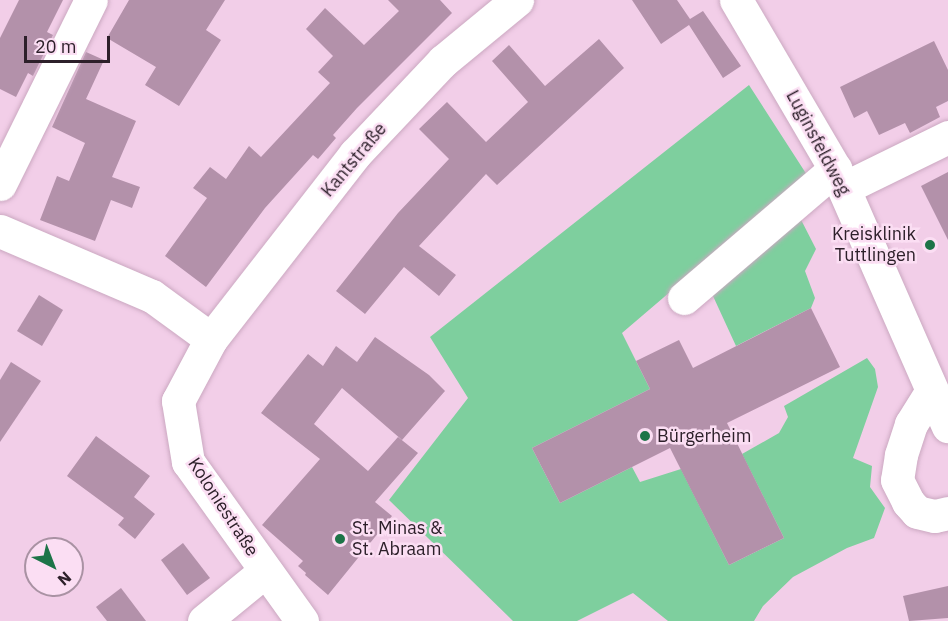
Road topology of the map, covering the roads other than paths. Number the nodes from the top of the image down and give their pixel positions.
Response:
1 (91, 0) edge
2 (517, 0) edge
3 (736, 0) edge
4 (948, 137) edge
5 (839, 179) junction
6 (0, 184) edge
7 (0, 231) edge
8 (684, 298) dead end
9 (212, 339) junction
10 (935, 378) edge
11 (948, 426) edge
12 (948, 513) edge
13 (265, 571) junction
14 (204, 621) edge
15 (302, 621) edge

1 - 6 street
2 - 9 street, Kantstraße
3 - 5 street, Luginsfeldweg
4 - 5 street
5 - 8 street
5 - 10 street, Luginsfeldweg
7 - 9 street
9 - 13 street, Koloniestraße
10 - 11 street, Luginsfeldweg
10 - 12 street
13 - 14 street
13 - 15 street, Koloniestraße

